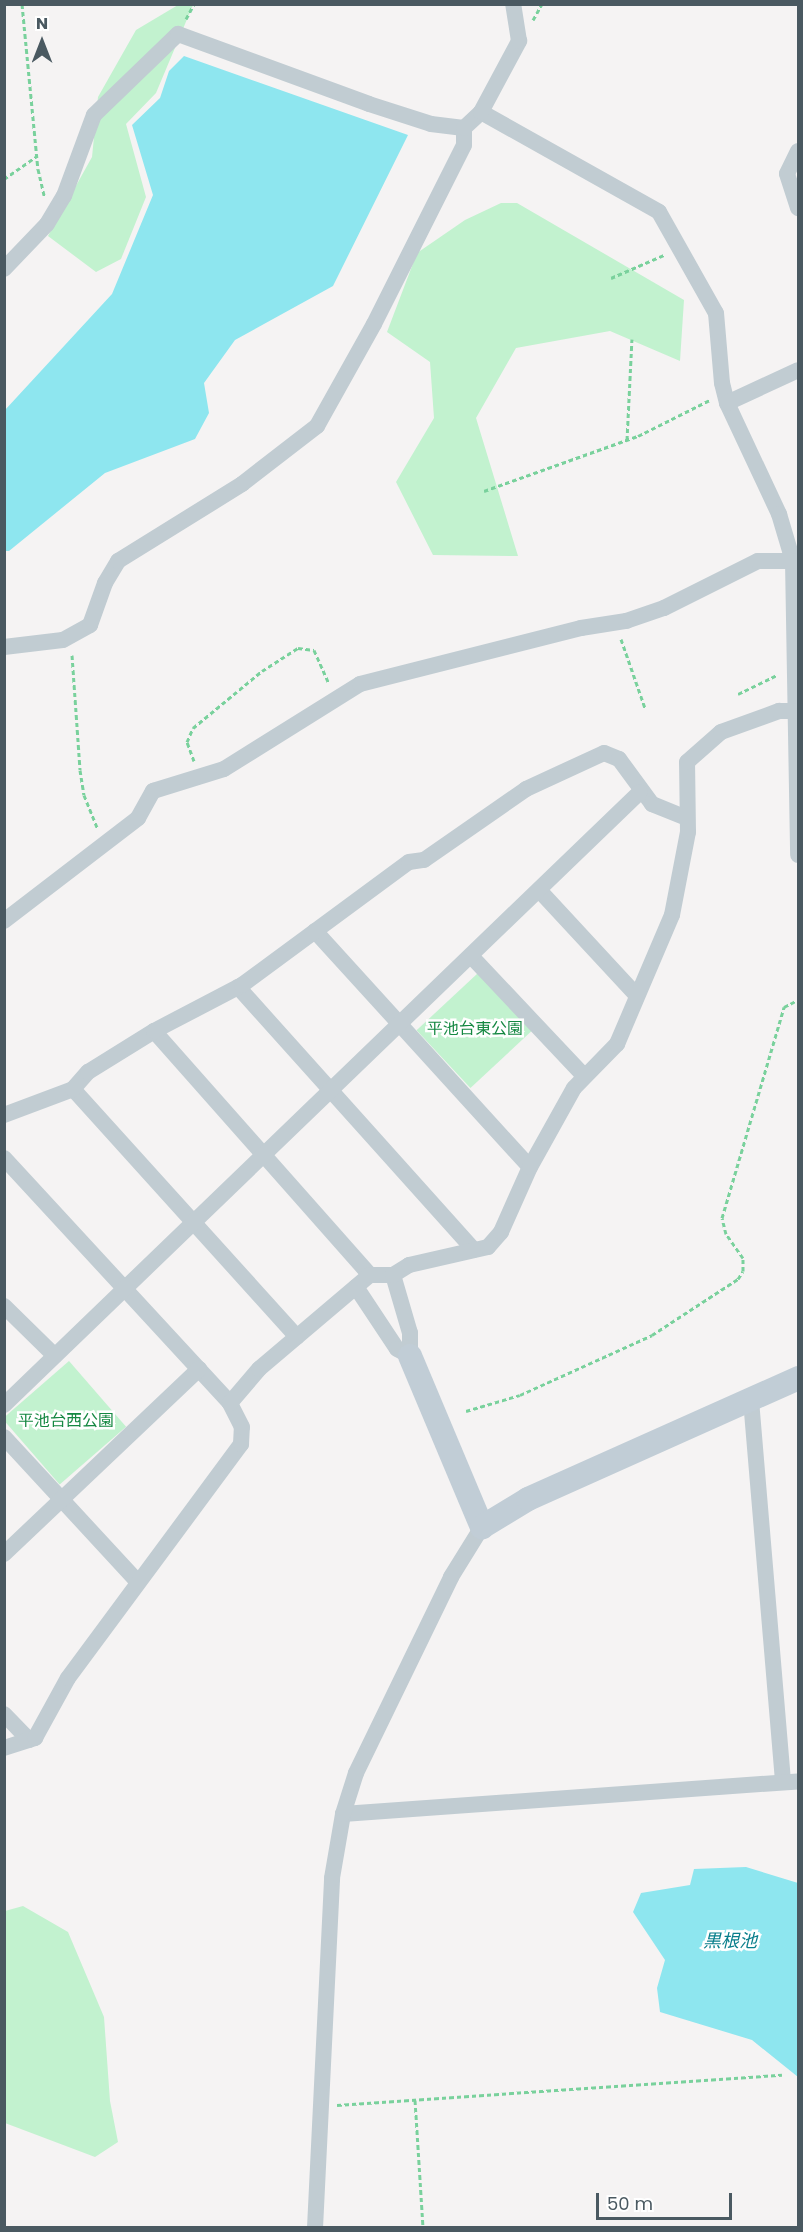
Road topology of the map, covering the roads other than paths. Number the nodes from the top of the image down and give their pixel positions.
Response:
1 (513, 4) edge
2 (481, 112) junction
3 (464, 128) junction
4 (798, 151) edge
5 (798, 208) edge
6 (4, 269) edge
7 (798, 370) edge
8 (726, 399) junction
9 (793, 561) junction
10 (4, 647) edge
11 (793, 711) junction
12 (640, 792) junction
13 (685, 817) junction
14 (798, 855) edge
15 (539, 890) junction
16 (4, 921) edge
17 (315, 931) junction
18 (471, 956) junction
19 (238, 987) junction
20 (637, 996) junction
21 (400, 1022) junction
22 (154, 1031) junction
23 (584, 1076) junction
24 (73, 1089) junction
25 (331, 1089) junction
26 (4, 1115) edge
27 (264, 1154) junction
28 (4, 1158) edge
29 (530, 1167) junction
30 (194, 1222) junction
31 (474, 1250) junction
32 (370, 1275) junction
33 (393, 1275) junction
34 (126, 1287) junction
35 (356, 1287) junction
36 (4, 1306) edge
37 (297, 1337) junction
38 (55, 1356) junction
39 (410, 1356) junction
40 (200, 1370) junction
41 (798, 1378) edge
42 (751, 1400) junction
43 (230, 1403) junction
44 (4, 1405) edge
45 (4, 1437) edge
46 (60, 1499) junction
47 (482, 1527) junction
48 (4, 1554) edge
49 (137, 1581) junction
50 (4, 1714) edge
51 (29, 1740) junction
52 (4, 1748) edge
53 (791, 1782) edge
54 (343, 1814) junction
55 (315, 2228) edge

1 - 2 street
2 - 3 street
2 - 8 street
3 - 6 street
3 - 10 street
4 - 5 street
7 - 8 street
8 - 9 street
9 - 11 street
9 - 16 street
11 - 13 street
11 - 14 street
12 - 13 street
12 - 15 street
12 - 17 street
13 - 20 street
15 - 18 street
15 - 20 street
17 - 19 street
17 - 21 street
18 - 21 street
18 - 23 street
19 - 22 street
19 - 25 street
20 - 23 street
21 - 25 street
21 - 29 street
22 - 24 street
22 - 27 street
23 - 29 street
24 - 26 street
24 - 30 street
25 - 27 street
25 - 31 street
27 - 30 street
27 - 32 street
28 - 34 street
29 - 31 street
30 - 34 street
30 - 37 street
31 - 33 street
32 - 33 street
32 - 35 street
33 - 39 street
34 - 38 street
34 - 40 street
35 - 37 street
35 - 39 street
36 - 38 street
37 - 43 street
38 - 44 street
39 - 47 street
40 - 43 street
40 - 46 street
41 - 42 street
42 - 47 street
42 - 53 street
43 - 49 street
45 - 46 street
46 - 48 street
46 - 49 street
47 - 54 street
49 - 51 street
50 - 51 street
51 - 52 street
53 - 54 street
54 - 55 street

